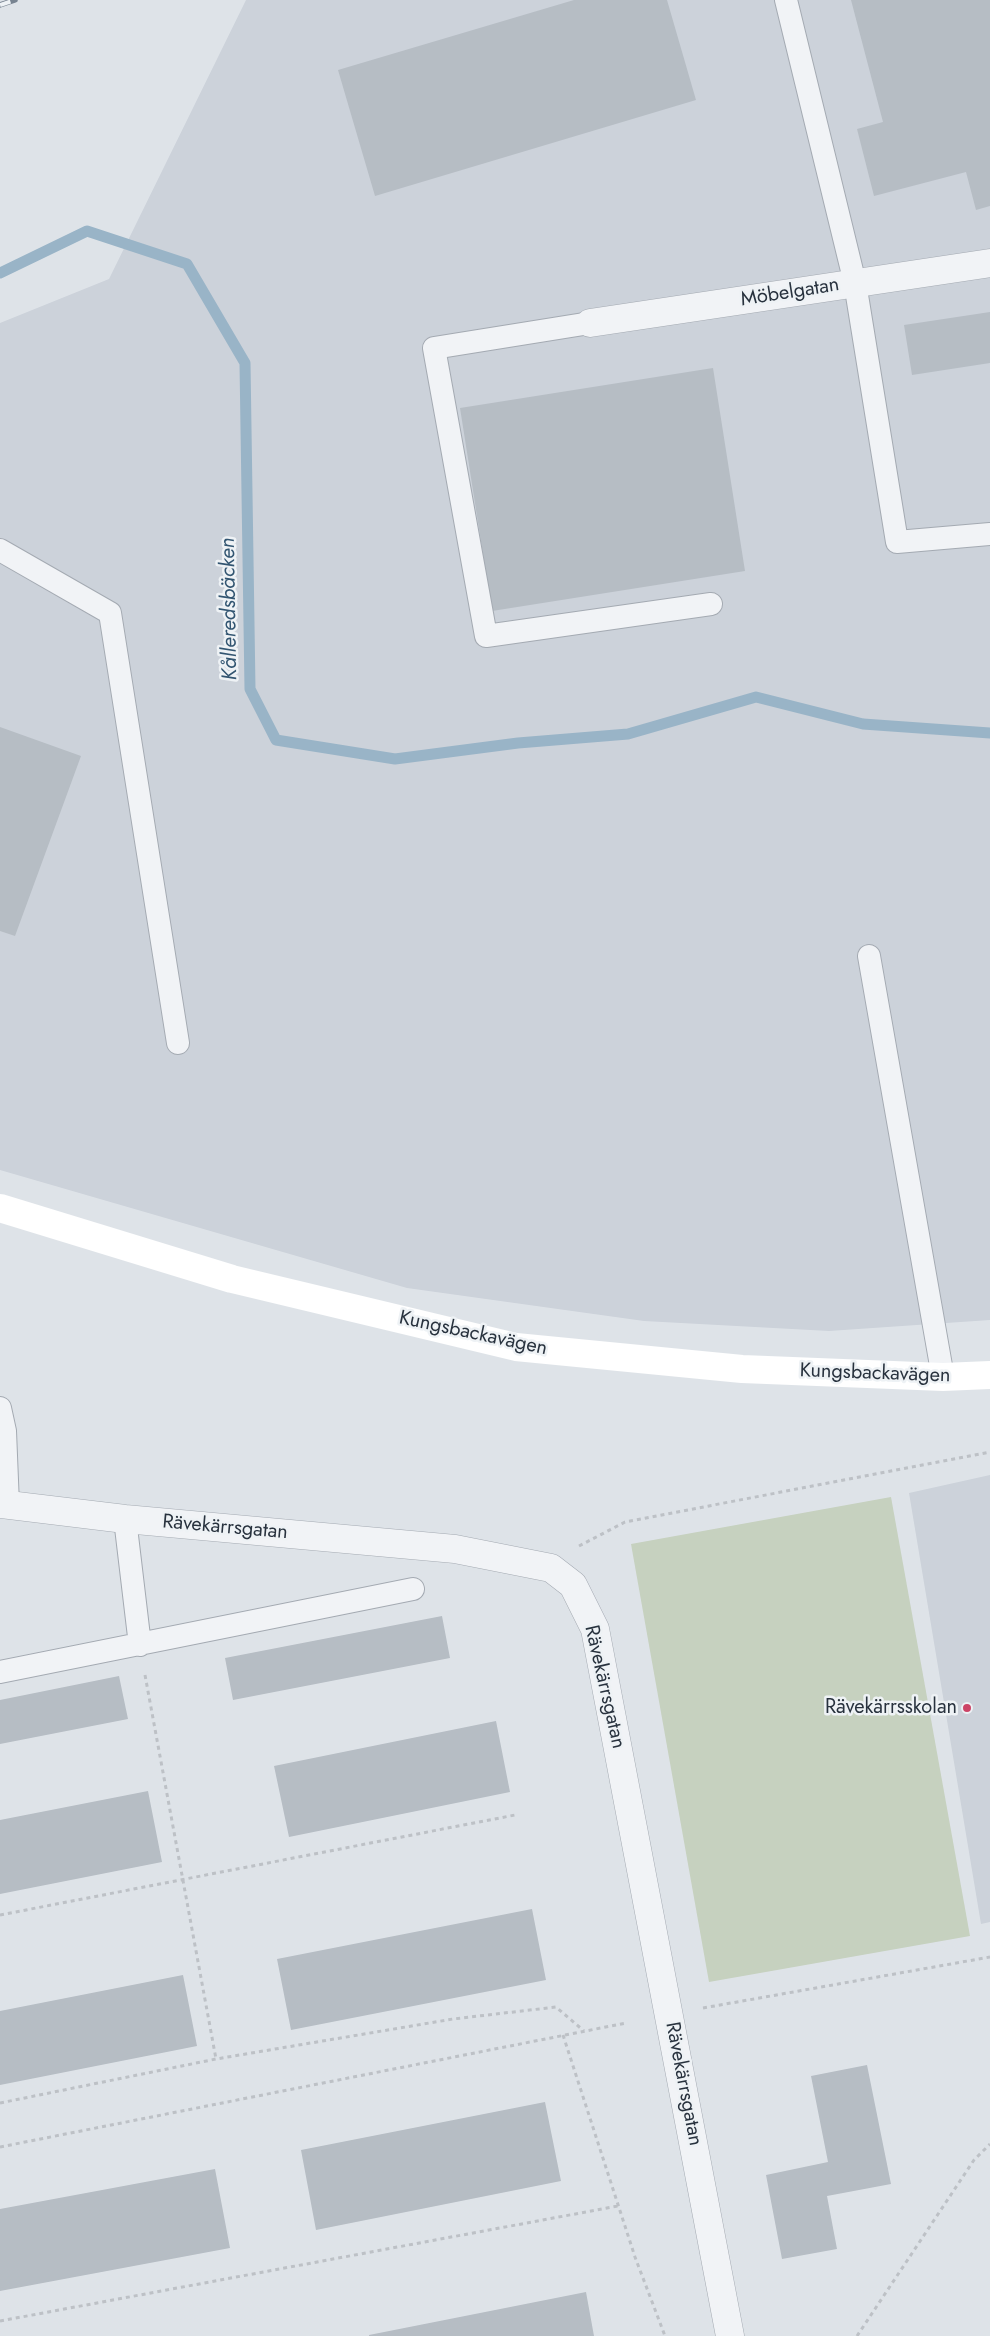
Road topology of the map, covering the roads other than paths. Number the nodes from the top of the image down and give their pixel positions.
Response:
1 (786, 0) edge
2 (990, 263) edge
3 (855, 283) junction
4 (590, 323) joint
5 (990, 534) edge
6 (0, 550) edge
7 (711, 604) dead end
8 (869, 956) dead end
9 (178, 1043) dead end
10 (0, 1208) edge
11 (990, 1375) edge
12 (942, 1377) junction
13 (0, 1408) edge
14 (4, 1504) edge
15 (125, 1519) junction
16 (413, 1589) dead end
17 (140, 1644) junction
18 (0, 1672) edge
19 (730, 2336) edge

1 - 3 lane
2 - 3 street, Möbelgatan
3 - 4 street, Möbelgatan
3 - 5 lane
4 - 7 lane
6 - 9 lane
8 - 12 lane
10 - 12 street, Kungsbackavägen
11 - 12 street, Kungsbackavägen
13 - 14 lane
14 - 15 street, Rävekärrsgatan
15 - 17 lane
15 - 19 street, Rävekärrsgatan
16 - 17 lane
17 - 18 lane

